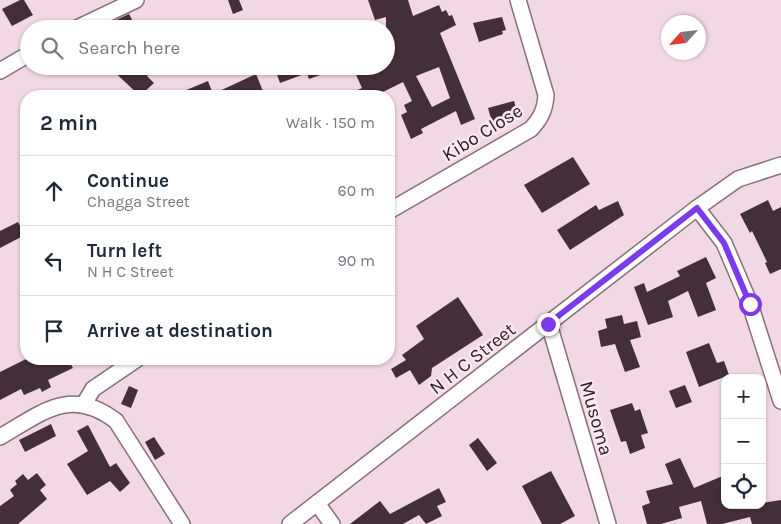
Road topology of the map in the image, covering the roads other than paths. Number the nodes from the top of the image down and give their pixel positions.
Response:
1 (136, 0) edge
2 (518, 0) edge
3 (94, 20) edge
4 (20, 59) edge
5 (0, 71) edge
6 (781, 165) edge
7 (395, 208) edge
8 (697, 208) junction
9 (548, 324) junction
10 (128, 365) edge
11 (781, 401) edge
12 (84, 404) junction
13 (0, 437) edge
14 (317, 503) junction
15 (182, 524) edge
16 (290, 524) edge
17 (332, 524) edge
18 (608, 524) edge

1 - 3 street
2 - 7 street, Kibo Close
4 - 5 street
6 - 8 street, N H C Street
8 - 9 street, N H C Street
8 - 11 street
9 - 14 street, N H C Street
9 - 18 street, Musoma
10 - 12 street
12 - 13 street
12 - 15 street
14 - 16 street, N H C Street
14 - 17 street

